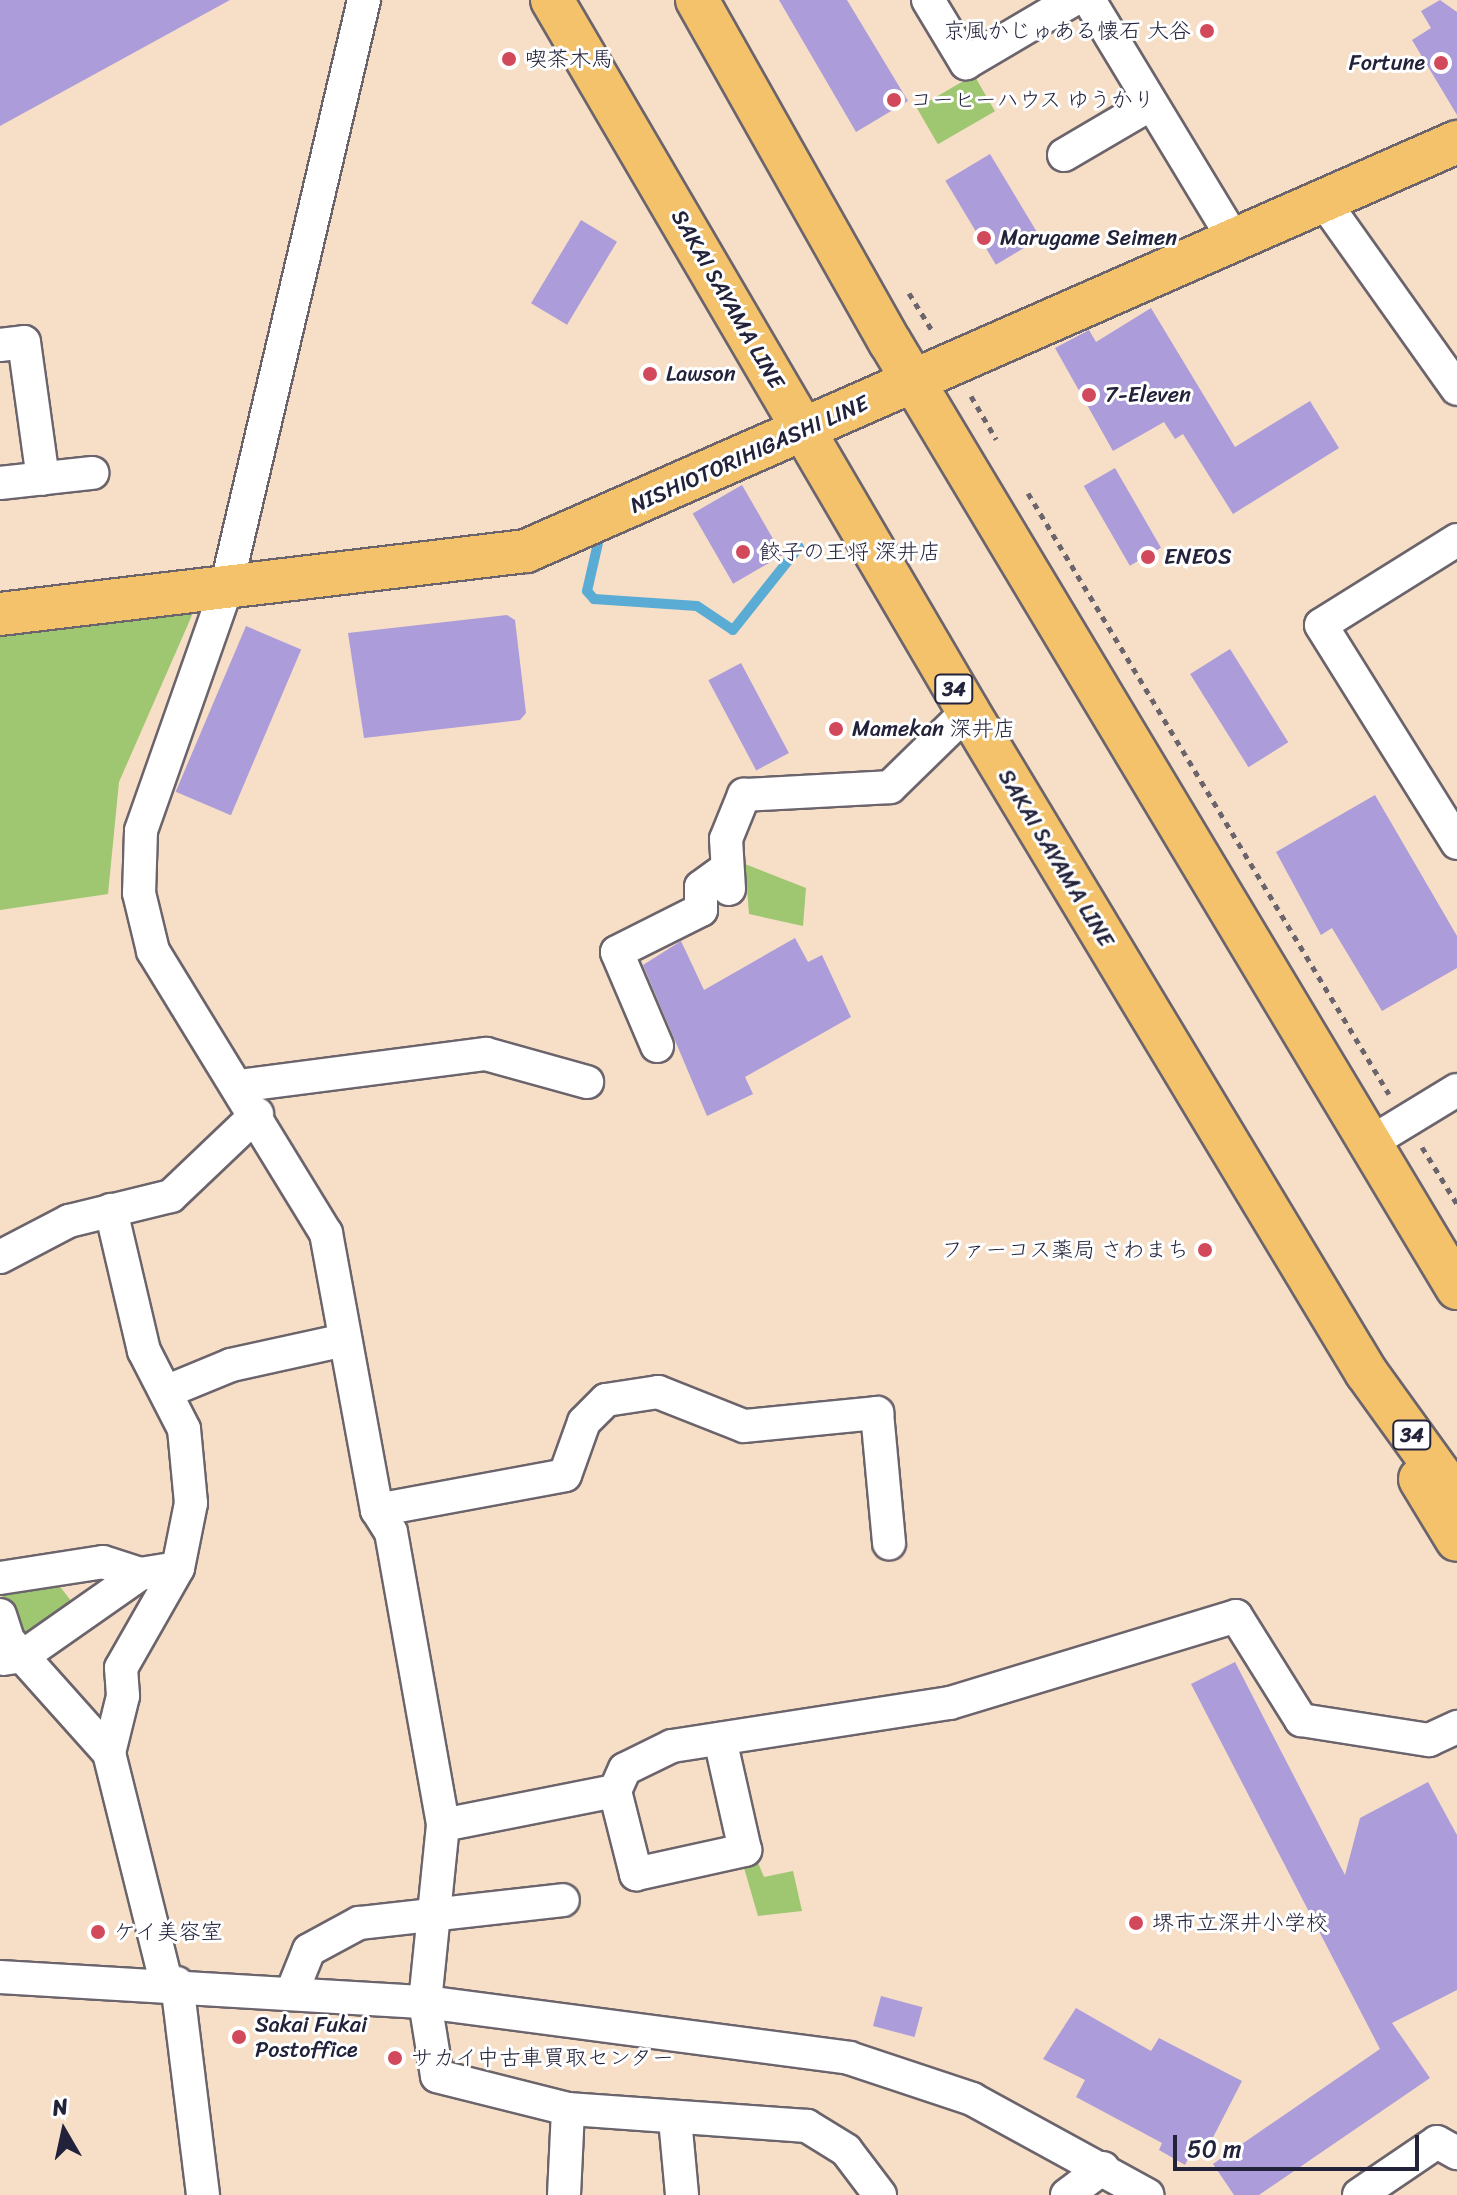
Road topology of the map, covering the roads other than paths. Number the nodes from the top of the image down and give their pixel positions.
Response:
1 (364, 0) edge
2 (552, 0) edge
3 (697, 0) edge
4 (928, 0) edge
5 (1088, 1) edge
6 (1151, 104) junction
7 (1457, 142) edge
8 (1064, 155) dead end
9 (1325, 203) junction
10 (1236, 243) junction
11 (0, 345) edge
12 (917, 381) junction
13 (1457, 389) edge
14 (805, 430) junction
15 (92, 473) dead end
16 (43, 479) junction
17 (0, 483) edge
18 (1457, 540) edge
19 (225, 592) junction
20 (0, 614) edge
21 (968, 711) junction
22 (1457, 843) edge
23 (657, 1046) dead end
24 (587, 1082) dead end
25 (238, 1086) junction
26 (1457, 1090) edge
27 (257, 1114) junction
28 (1390, 1132) junction
29 (1401, 1187) junction
30 (111, 1210) junction
31 (0, 1257) edge
32 (1457, 1259) edge
33 (1457, 1288) edge
34 (345, 1340) junction
35 (1366, 1372) junction
36 (168, 1391) junction
37 (1457, 1498) edge
38 (377, 1510) junction
39 (1457, 1540) edge
40 (889, 1543) dead end
41 (178, 1568) junction
42 (140, 1574) junction
43 (0, 1578) edge
44 (0, 1615) edge
45 (11, 1658) edge
46 (1457, 1727) edge
47 (720, 1739) junction
48 (109, 1753) junction
49 (615, 1791) junction
50 (443, 1825) junction
51 (563, 1900) dead end
52 (434, 1910) junction
53 (0, 1977) edge
54 (172, 1982) junction
55 (292, 1992) junction
56 (425, 2002) junction
57 (568, 2109) junction
58 (675, 2119) junction
59 (1457, 2153) edge
60 (1103, 2168) junction
61 (203, 2195) edge
62 (564, 2195) edge
63 (682, 2195) edge
64 (880, 2195) edge
65 (1067, 2195) edge
66 (1147, 2195) edge
67 (1359, 2195) edge

1 - 19 street
2 - 14 main road, SAKAI SAYAMA LINE / 34
3 - 12 main road
4 - 5 street
5 - 6 street
6 - 8 street
6 - 10 street
7 - 9 main road, NISHIOTORIHIGASHI LINE
9 - 10 main road, NISHIOTORIHIGASHI LINE
9 - 13 street
10 - 12 main road, NISHIOTORIHIGASHI LINE
11 - 16 street
12 - 14 main road, NISHIOTORIHIGASHI LINE
12 - 28 main road
14 - 19 main road, NISHIOTORIHIGASHI LINE
14 - 21 main road, SAKAI SAYAMA LINE / 34
15 - 16 street
16 - 17 street
18 - 22 street
19 - 20 main road, NISHIOTORIHIGASHI LINE
19 - 25 street
21 - 23 street
21 - 35 main road, SAKAI SAYAMA LINE / 34
24 - 25 street
25 - 27 street
26 - 28 street
27 - 30 street
27 - 34 street
28 - 29 main road
29 - 32 main road
29 - 33 main road
30 - 31 street
30 - 36 street
34 - 36 street
34 - 38 street
35 - 37 main road, SAKAI SAYAMA LINE / 34
35 - 39 main road
36 - 41 street
38 - 40 street
38 - 50 street
41 - 42 street
41 - 48 street
42 - 43 street
42 - 45 street
44 - 45 street
45 - 48 street
46 - 47 street
47 - 49 street
47 - 49 street
48 - 54 street
49 - 50 street
50 - 52 street
51 - 52 street
52 - 55 street
52 - 56 street
53 - 54 street
54 - 55 street
54 - 61 street
55 - 56 street
56 - 57 street
56 - 60 street
57 - 58 street
57 - 62 street
58 - 63 street
58 - 64 street
59 - 67 street
60 - 65 street
60 - 66 street

